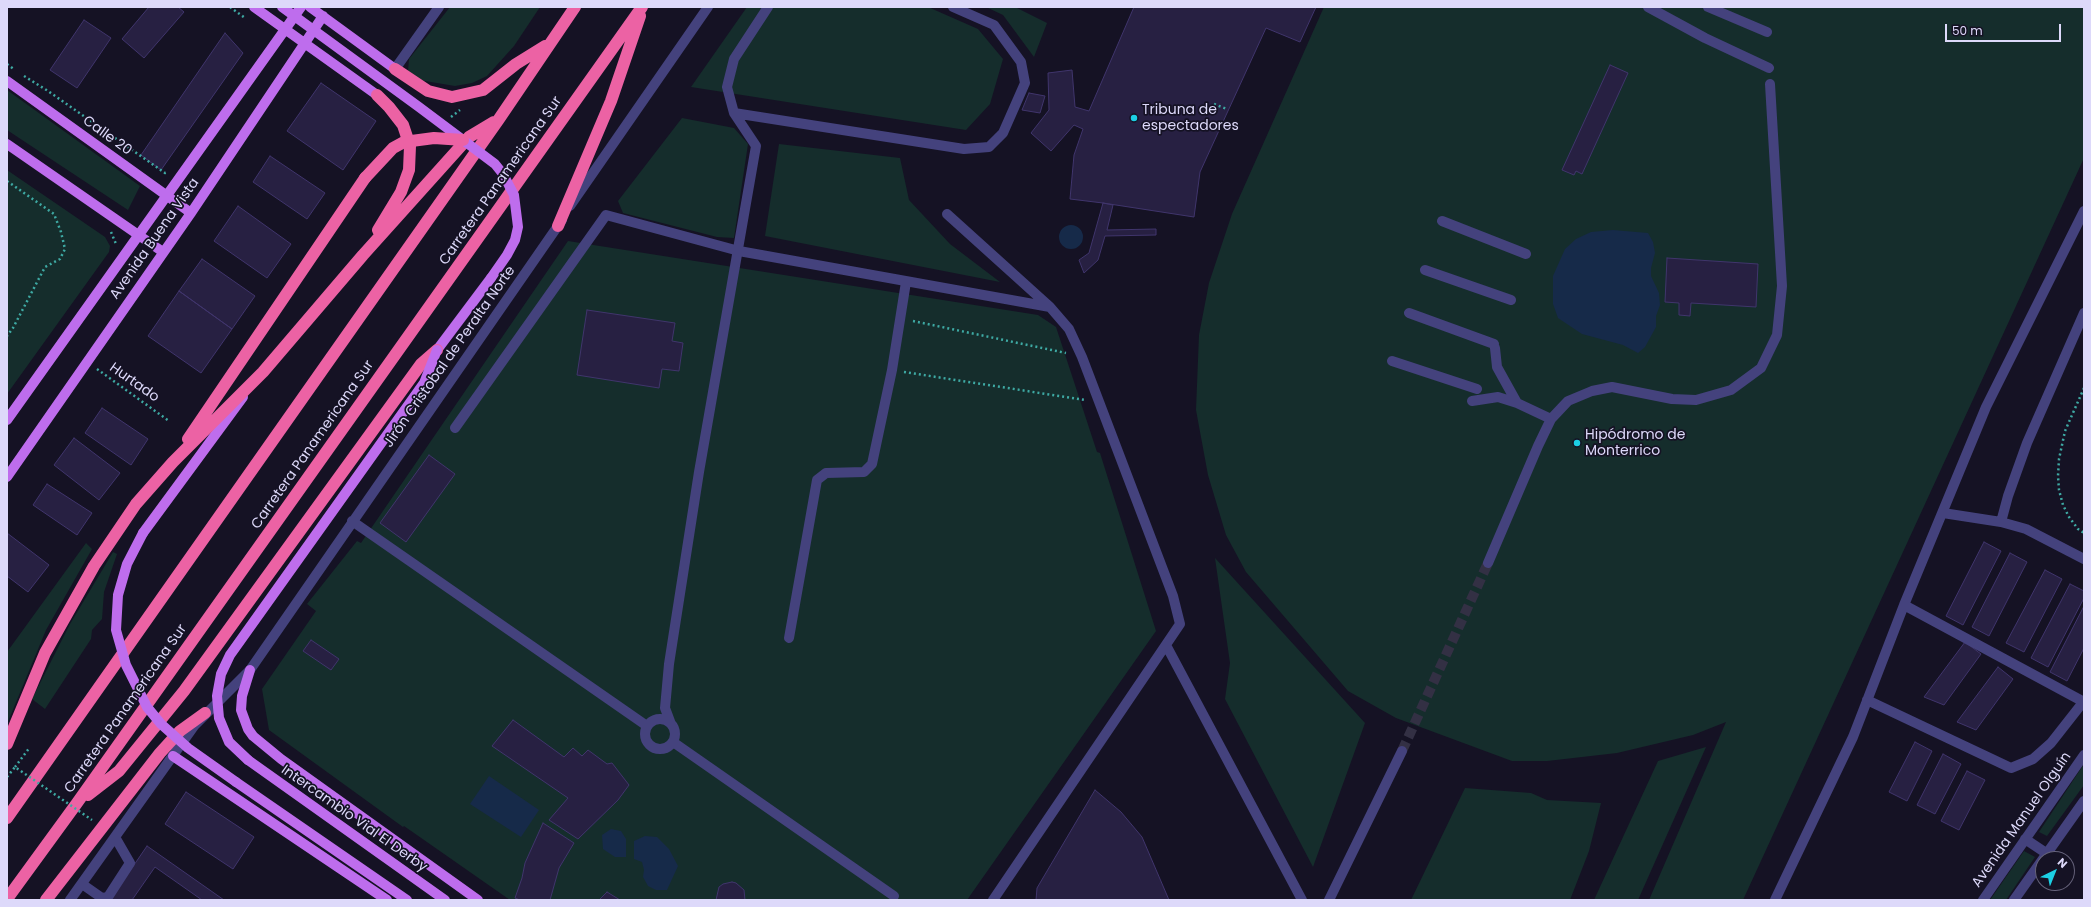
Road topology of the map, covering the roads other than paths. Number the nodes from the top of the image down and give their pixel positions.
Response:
1 (254, 7) edge
2 (282, 7) edge
3 (301, 7) edge
4 (310, 7) edge
5 (439, 7) edge
6 (642, 7) edge
7 (708, 7) edge
8 (768, 7) edge
9 (953, 7) edge
10 (1648, 7) edge
11 (1708, 7) edge
12 (572, 11) edge
13 (323, 16) junction
14 (285, 29) junction
15 (1768, 32) dead end
16 (305, 42) junction
17 (550, 44) junction
18 (395, 68) junction
19 (1769, 68) dead end
20 (7, 81) edge
21 (1770, 84) dead end
22 (377, 95) joint
23 (734, 113) junction
24 (499, 119) junction
25 (463, 140) junction
26 (7, 144) edge
27 (166, 196) junction
28 (2084, 211) edge
29 (191, 213) junction
30 (947, 214) dead end
31 (1442, 221) dead end
32 (558, 226) junction
33 (140, 235) junction
34 (739, 251) junction
35 (164, 252) junction
36 (1526, 254) dead end
37 (363, 255) junction
38 (1425, 270) dead end
39 (906, 282) junction
40 (1511, 300) dead end
41 (1050, 307) junction
42 (1409, 313) dead end
43 (2084, 313) edge
44 (437, 350) junction
45 (1392, 361) dead end
46 (262, 372) junction
47 (1477, 389) dead end
48 (1472, 401) dead end
49 (1518, 403) junction
50 (1551, 419) junction
51 (7, 420) edge
52 (455, 428) dead end
53 (172, 462) junction
54 (7, 477) edge
55 (1943, 513) junction
56 (352, 521) junction
57 (2001, 522) junction
58 (2084, 559) edge
59 (1488, 563) tunnel mouth
60 (1904, 605) junction
61 (788, 638) dead end
62 (1166, 645) junction
63 (250, 670) junction
64 (1867, 700) junction
65 (2084, 701) edge
66 (205, 713) junction
67 (671, 724) junction
68 (647, 726) junction
69 (673, 742) junction
70 (7, 744) edge
71 (1402, 751) tunnel mouth
72 (2084, 755) edge
73 (173, 756) junction
74 (2084, 801) edge
75 (77, 803) junction
76 (7, 818) edge
77 (115, 837) junction
78 (2025, 839) junction
79 (2043, 851) edge
80 (2047, 851) edge
81 (2035, 869) edge
82 (82, 884) junction
83 (894, 896) dead end
84 (7, 899) edge
85 (386, 899) edge
86 (46, 900) edge
87 (70, 900) edge
88 (407, 900) edge
89 (445, 900) edge
90 (478, 900) edge
91 (993, 900) edge
92 (1302, 900) edge
93 (1329, 900) edge
94 (1775, 900) edge
95 (1983, 900) edge
96 (2014, 900) edge

1 - 14 main road
2 - 25 main road, Intercambio Vial El Derby, bridge
3 - 14 main road, Avenida Buena Vista
4 - 13 main road
5 - 18 street
6 - 32 highway
6 - 75 highway, Carretera Panamericana Sur
7 - 32 street, Jirón Cristobal de Peralta Norte
8 - 23 street
9 - 23 street
10 - 19 street
11 - 15 street
12 - 17 highway
13 - 16 main road, Avenida Buena Vista
13 - 18 main road
14 - 16 main road
14 - 27 main road, Avenida Buena Vista
16 - 22 main road
16 - 29 main road, Avenida Buena Vista
17 - 18 highway
17 - 24 highway
20 - 27 main road, Calle 20
21 - 50 street
22 - 37 highway
23 - 34 street
24 - 37 highway
24 - 76 highway
25 - 44 main road, Intercambio Vial El Derby, bridge
25 - 53 highway, bridge
26 - 33 main road
27 - 29 main road, Calle 20
27 - 33 main road, Avenida Buena Vista
28 - 55 street
29 - 35 main road, Avenida Buena Vista
30 - 41 street
31 - 36 street
32 - 56 street, Jirón Cristobal de Peralta Norte
33 - 35 main road
33 - 51 main road, Avenida Buena Vista
34 - 39 street
34 - 52 street
34 - 67 street
35 - 54 main road, Avenida Buena Vista
37 - 46 highway
38 - 40 street
39 - 41 street
39 - 61 street
41 - 62 street
42 - 49 street
43 - 57 street
44 - 75 highway
44 - 89 main road, Intercambio Vial El Derby, bridge
45 - 47 street
46 - 53 highway
46 - 88 main road, bridge
48 - 49 street
49 - 50 street
50 - 59 street
53 - 70 highway
55 - 57 street
55 - 60 street
56 - 63 street, Jirón Cristobal de Peralta Norte
56 - 68 street
57 - 58 street
60 - 64 street
60 - 65 street
62 - 91 street
62 - 92 street
63 - 66 street, Jirón Cristobal de Peralta Norte
63 - 90 main road
64 - 65 street
64 - 94 street
66 - 73 street, Jirón Cristobal de Peralta Norte
66 - 86 highway
67 - 68 street
67 - 69 street
68 - 69 street
69 - 83 street
71 - 93 street
72 - 78 street, Avenida Manuel Olguín
73 - 77 street, Jirón Cristobal de Peralta Norte
73 - 85 main road
74 - 80 street
75 - 84 highway, Carretera Panamericana Sur
77 - 82 street, Jirón Cristobal de Peralta Norte
77 - 82 street
78 - 79 street
78 - 95 street, Avenida Manuel Olguín
81 - 96 street
82 - 87 street, Jirón Cristobal de Peralta Norte

